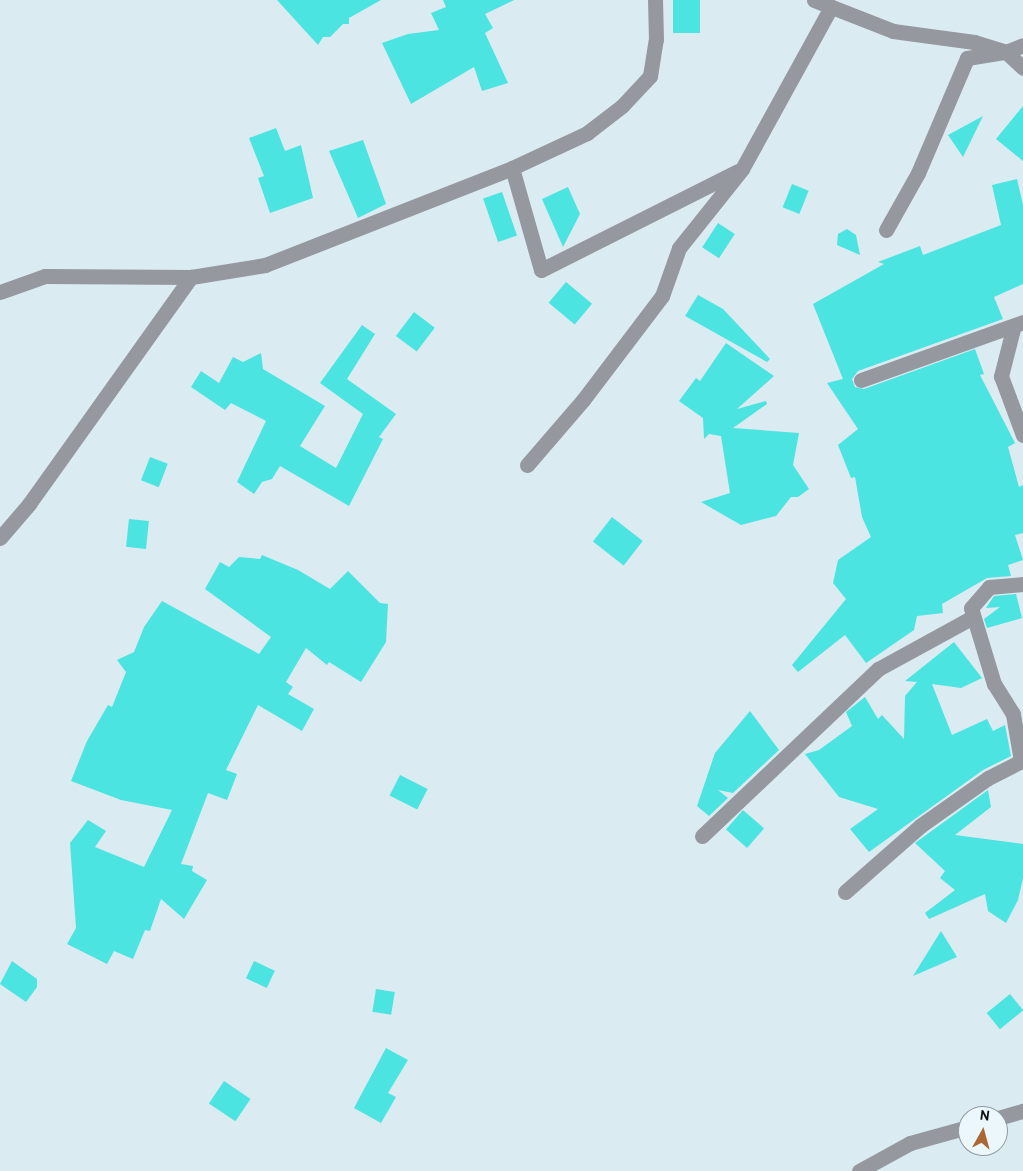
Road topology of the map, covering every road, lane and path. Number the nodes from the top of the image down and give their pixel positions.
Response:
1 (655, 0) edge
2 (814, 0) edge
3 (831, 7) junction
4 (1023, 45) edge
5 (1006, 52) junction
6 (1023, 68) edge
7 (512, 168) junction
8 (742, 169) junction
9 (886, 230) dead end
10 (191, 277) junction
11 (0, 292) edge
12 (1018, 326) edge
13 (861, 380) dead end
14 (1023, 435) edge
15 (527, 464) dead end
16 (0, 538) edge
17 (1023, 584) edge
18 (974, 616) junction
19 (702, 836) dead end
20 (845, 892) dead end
21 (1023, 1111) edge
22 (1008, 1115) edge
23 (958, 1130) edge
24 (859, 1171) edge

1 - 7 street
2 - 3 street
3 - 5 street
3 - 8 street
4 - 5 street
5 - 6 street
5 - 9 street
7 - 8 street
7 - 10 street
8 - 15 street
10 - 11 street
10 - 16 street
12 - 13 street
12 - 14 street
17 - 18 street
18 - 19 street
18 - 20 street
21 - 22 street
23 - 24 street

